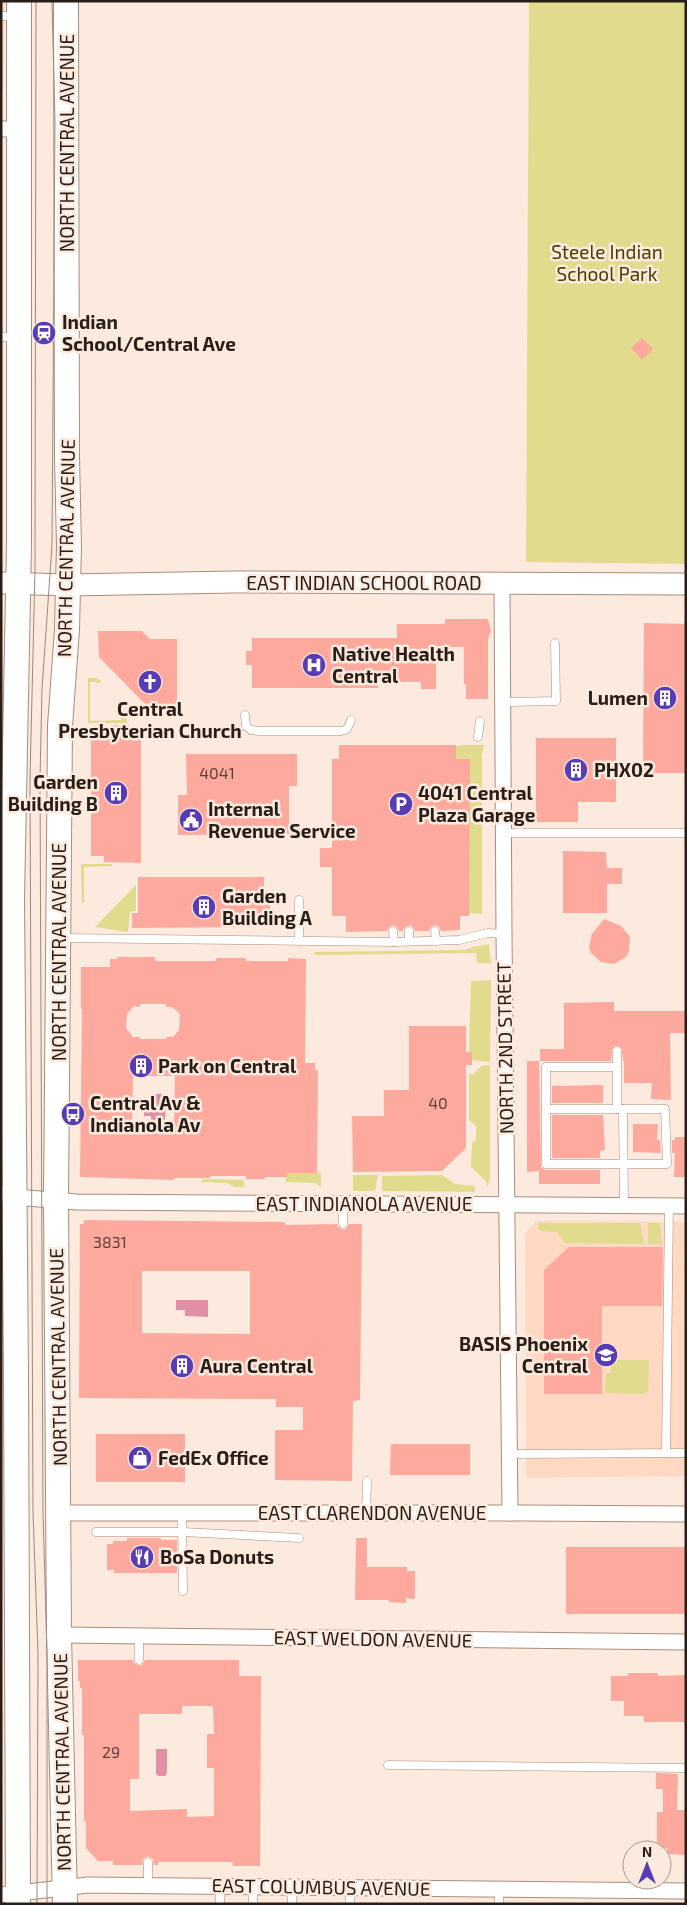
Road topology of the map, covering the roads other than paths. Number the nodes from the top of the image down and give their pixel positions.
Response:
1 (66, 1) edge
2 (13, 11) edge
3 (10, 129) edge
4 (10, 337) edge
5 (502, 583) junction
6 (10, 584) edge
7 (686, 584) edge
8 (68, 585) junction
9 (555, 643) dead end
10 (503, 702) junction
11 (245, 715) dead end
12 (351, 720) dead end
13 (480, 721) dead end
14 (478, 737) dead end
15 (504, 833) junction
16 (686, 833) edge
17 (299, 900) dead end
18 (393, 931) dead end
19 (408, 931) dead end
20 (435, 931) dead end
21 (504, 934) junction
22 (59, 938) junction
23 (299, 941) junction
24 (409, 941) junction
25 (436, 941) junction
26 (394, 942) junction
27 (617, 1050) dead end
28 (617, 1067) junction
29 (546, 1109) junction
30 (620, 1109) junction
31 (623, 1164) junction
32 (6, 1198) edge
33 (49, 1200) junction
34 (343, 1204) junction
35 (507, 1205) junction
36 (624, 1205) junction
37 (669, 1206) junction
38 (686, 1206) edge
39 (343, 1224) dead end
40 (686, 1452) edge
41 (666, 1453) junction
42 (510, 1454) junction
43 (367, 1481) dead end
44 (59, 1513) junction
45 (182, 1513) junction
46 (366, 1513) junction
47 (510, 1513) junction
48 (686, 1514) edge
49 (96, 1532) dead end
50 (183, 1532) junction
51 (299, 1538) dead end
52 (183, 1591) dead end
53 (9, 1612) edge
54 (59, 1636) junction
55 (139, 1637) junction
56 (686, 1642) edge
57 (139, 1660) dead end
58 (388, 1765) dead end
59 (686, 1768) edge
60 (148, 1862) dead end
61 (148, 1886) junction
62 (220, 1886) junction
63 (253, 1886) junction
64 (292, 1887) junction
65 (350, 1887) junction
66 (686, 1891) edge
67 (58, 1894) edge
68 (499, 1896) edge
69 (12, 1897) edge
70 (220, 1904) edge
71 (253, 1904) edge
72 (292, 1904) edge
73 (350, 1904) edge

1 - 8 main road, NORTH CENTRAL AVENUE
2 - 3 main road
3 - 4 main road
4 - 6 main road
5 - 7 main road, EAST INDIAN SCHOOL ROAD
5 - 8 main road, EAST INDIAN SCHOOL ROAD
5 - 10 street, NORTH 2ND STREET
6 - 8 main road, EAST INDIAN SCHOOL ROAD
6 - 32 main road
8 - 22 main road, NORTH CENTRAL AVENUE
9 - 10 lane
10 - 15 street, NORTH 2ND STREET
11 - 12 lane
13 - 14 lane
15 - 16 lane
15 - 21 street, NORTH 2ND STREET
17 - 23 lane
18 - 26 lane
19 - 24 lane
20 - 25 lane
21 - 25 lane
21 - 35 street, NORTH 2ND STREET
22 - 23 lane
22 - 33 main road, NORTH CENTRAL AVENUE
23 - 26 lane
24 - 25 lane
24 - 26 lane
27 - 28 lane
28 - 29 lane
28 - 30 lane
29 - 30 lane
29 - 31 lane
30 - 31 lane
30 - 31 lane
31 - 36 lane
32 - 33 street, EAST INDIANOLA AVENUE
32 - 53 main road
33 - 34 street, EAST INDIANOLA AVENUE
33 - 44 main road, NORTH CENTRAL AVENUE
34 - 35 street, EAST INDIANOLA AVENUE
34 - 39 lane
35 - 36 street, EAST INDIANOLA AVENUE
35 - 42 street, NORTH 2ND STREET
36 - 37 street, EAST INDIANOLA AVENUE
37 - 38 street, EAST INDIANOLA AVENUE
37 - 41 lane
40 - 41 lane
41 - 42 lane
42 - 47 street, NORTH 2ND STREET
43 - 46 lane
44 - 45 street, EAST CLARENDON AVENUE
44 - 54 main road, NORTH CENTRAL AVENUE
45 - 46 street, EAST CLARENDON AVENUE
45 - 50 lane
46 - 47 street, EAST CLARENDON AVENUE
47 - 48 street, EAST CLARENDON AVENUE
49 - 50 lane
50 - 51 lane
50 - 52 lane
53 - 69 main road
54 - 55 street, EAST WELDON AVENUE
54 - 67 main road, NORTH CENTRAL AVENUE
55 - 56 street, EAST WELDON AVENUE
55 - 57 lane
58 - 59 lane
60 - 61 lane
61 - 62 street, EAST COLUMBUS AVENUE
61 - 67 street, EAST COLUMBUS AVENUE
62 - 63 street, EAST COLUMBUS AVENUE
62 - 70 lane
63 - 64 street, EAST COLUMBUS AVENUE
63 - 71 lane
64 - 65 street, EAST COLUMBUS AVENUE
64 - 72 lane
65 - 68 street, EAST COLUMBUS AVENUE
65 - 73 lane
66 - 68 street, EAST COLUMBUS AVENUE
67 - 69 street, EAST COLUMBUS AVENUE

